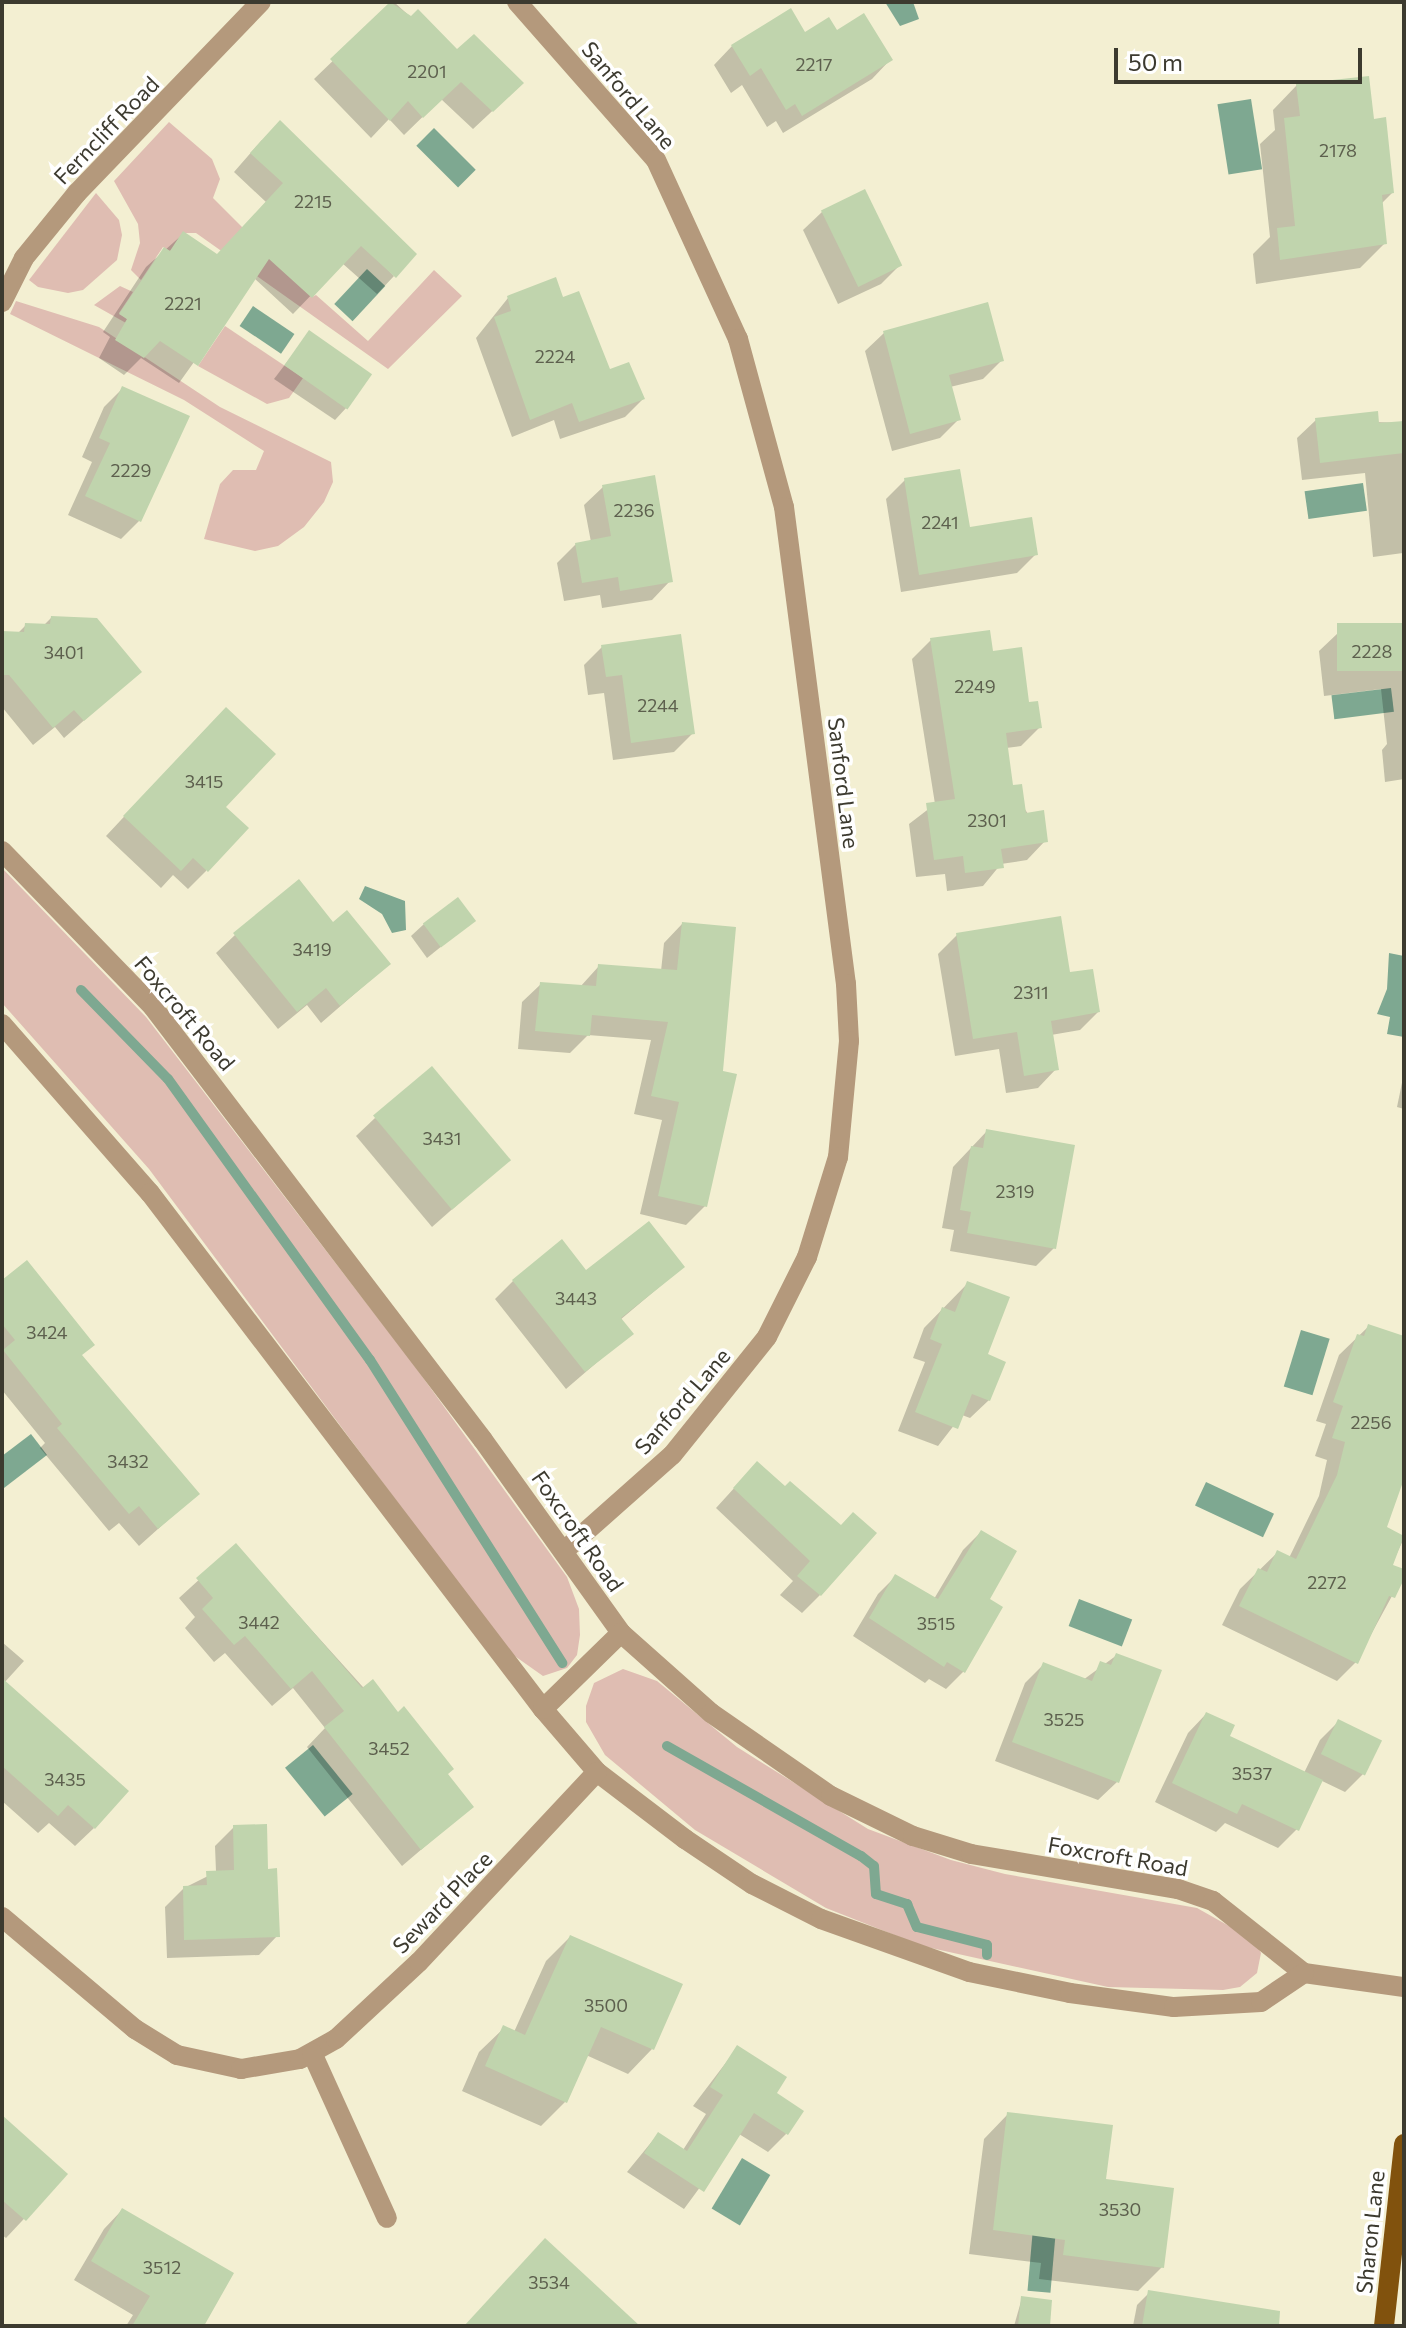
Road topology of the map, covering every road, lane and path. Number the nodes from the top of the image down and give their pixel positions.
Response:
1 (261, 2) edge
2 (517, 2) edge
3 (2, 302) edge
4 (2, 851) edge
5 (2, 1024) edge
6 (564, 1551) junction
7 (621, 1633) junction
8 (543, 1709) junction
9 (597, 1772) junction
10 (2, 1917) edge
11 (1304, 1973) junction
12 (1404, 1987) edge
13 (312, 2053) junction
14 (1404, 2144) edge
15 (387, 2218) dead end
16 (1384, 2326) edge

1 - 3 street, Ferncliff Road
2 - 6 street, Sanford Lane
4 - 6 street, Foxcroft Road
5 - 8 street
6 - 7 street, Foxcroft Road
7 - 8 street
7 - 11 street, Foxcroft Road
8 - 9 street
9 - 11 street
9 - 13 street, Seward Place
10 - 13 street, Seward Place
11 - 12 street
13 - 15 street
14 - 16 main road, Sharon Lane

